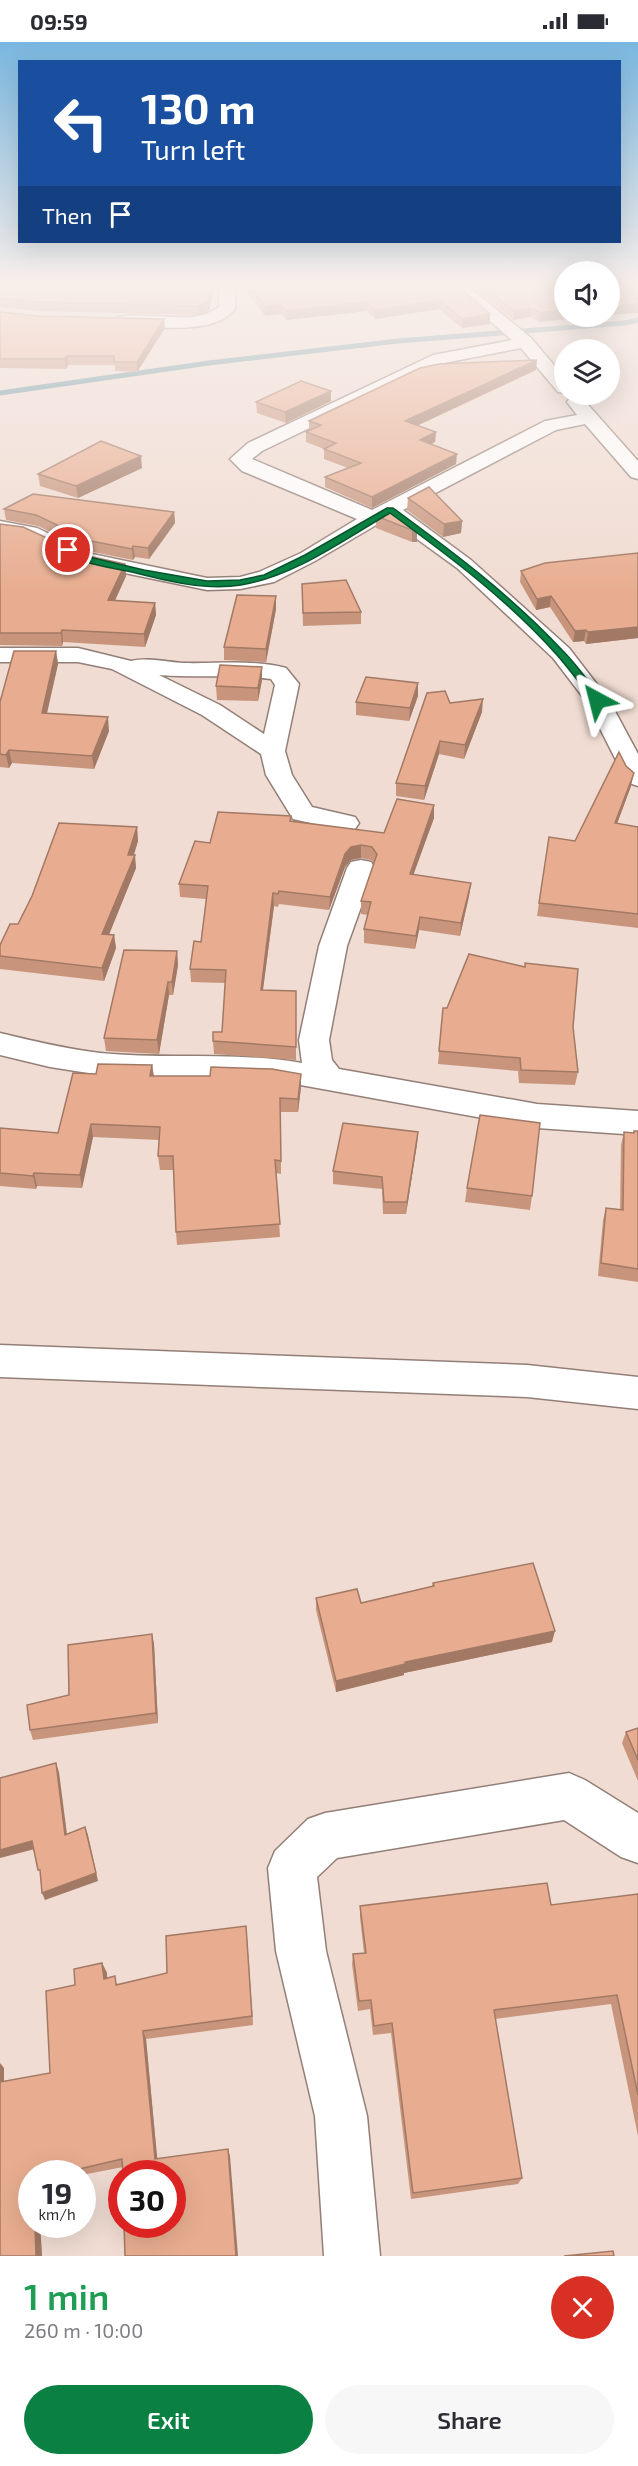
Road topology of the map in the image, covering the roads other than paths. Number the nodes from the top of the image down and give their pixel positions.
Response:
1 (386, 384) edge
2 (579, 405) edge
3 (590, 418) junction
4 (638, 446) edge
5 (617, 449) junction
6 (638, 473) edge
7 (382, 514) junction
8 (0, 527) edge
9 (0, 656) edge
10 (119, 664) junction
11 (273, 751) junction
12 (638, 778) edge
13 (346, 823) dead end
14 (361, 868) dead end
15 (0, 1044) edge
16 (329, 1078) junction
17 (638, 1123) edge
18 (0, 1361) edge
19 (638, 1393) edge
20 (638, 1840) edge
21 (352, 2256) edge

1 - 7 street
2 - 3 street
3 - 5 street
3 - 7 street
4 - 5 street
5 - 6 street
7 - 8 street
7 - 12 street
9 - 10 street
10 - 11 street
10 - 11 street
11 - 13 street
14 - 16 street
15 - 16 street
16 - 17 street
18 - 19 street
20 - 21 street

